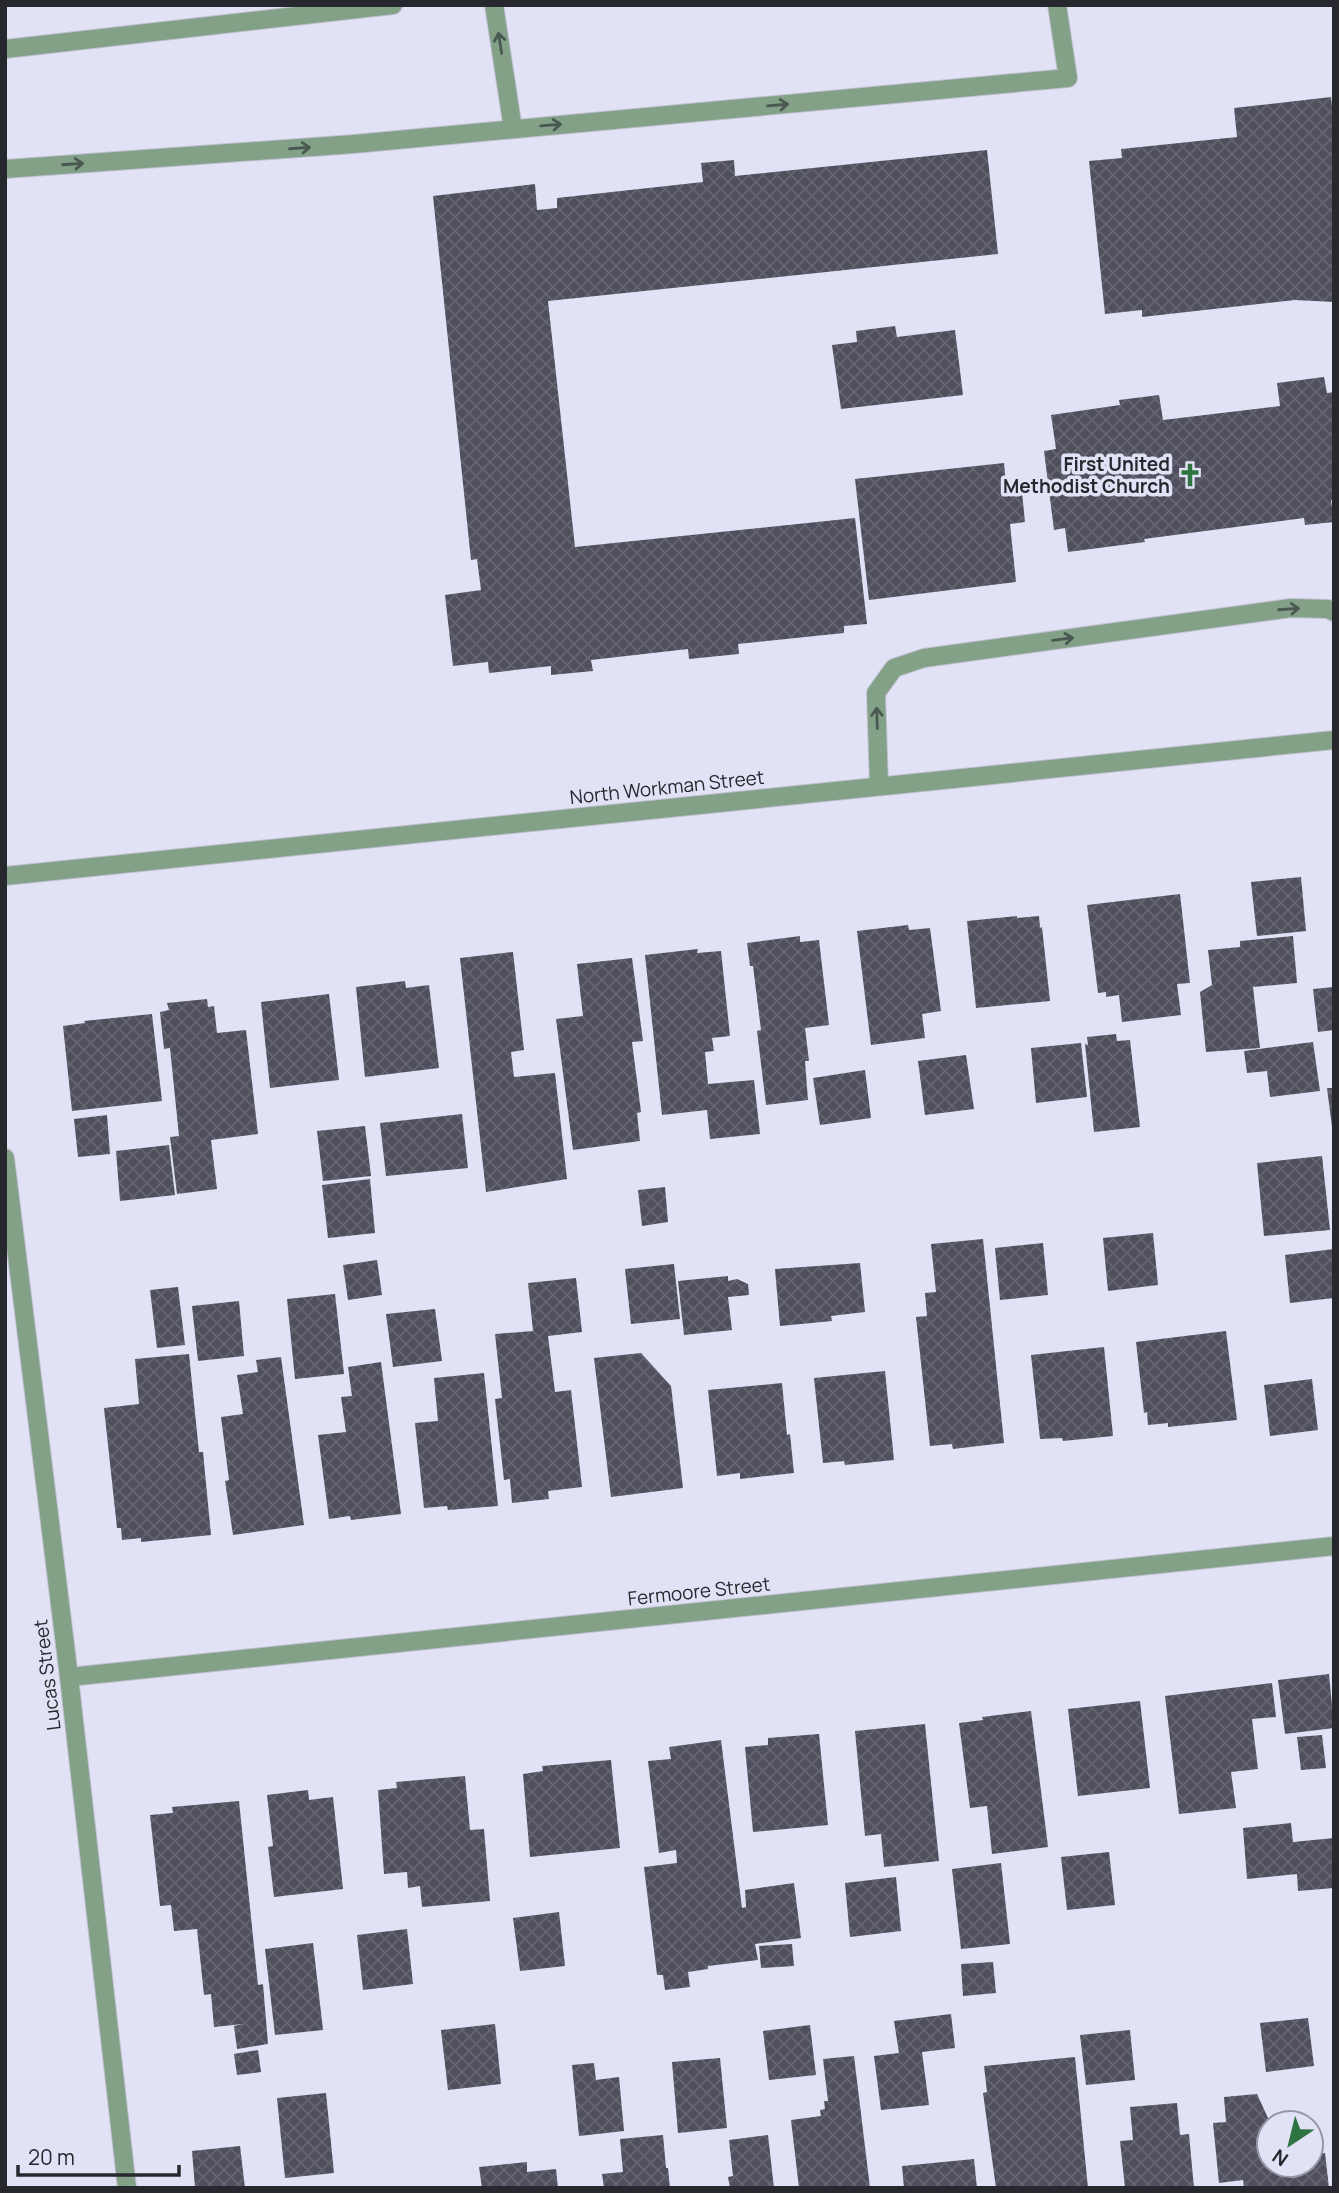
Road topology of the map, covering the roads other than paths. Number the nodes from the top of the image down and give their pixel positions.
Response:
1 (393, 5) edge
2 (494, 5) edge
3 (1057, 5) edge
4 (5, 49) edge
5 (513, 129) junction
6 (5, 169) edge
7 (1334, 612) edge
8 (1334, 740) edge
9 (879, 786) junction
10 (5, 876) edge
11 (5, 1158) edge
12 (1334, 1546) edge
13 (69, 1677) junction
14 (127, 2188) edge

1 - 4 street
5 -> 2 street
5 -> 3 street
6 -> 5 street
9 -> 7 street
8 - 9 street, North Workman Street
9 - 10 street, North Workman Street
11 - 13 street, Lucas Street
12 - 13 street, Fermoore Street
13 - 14 street, Lucas Street

